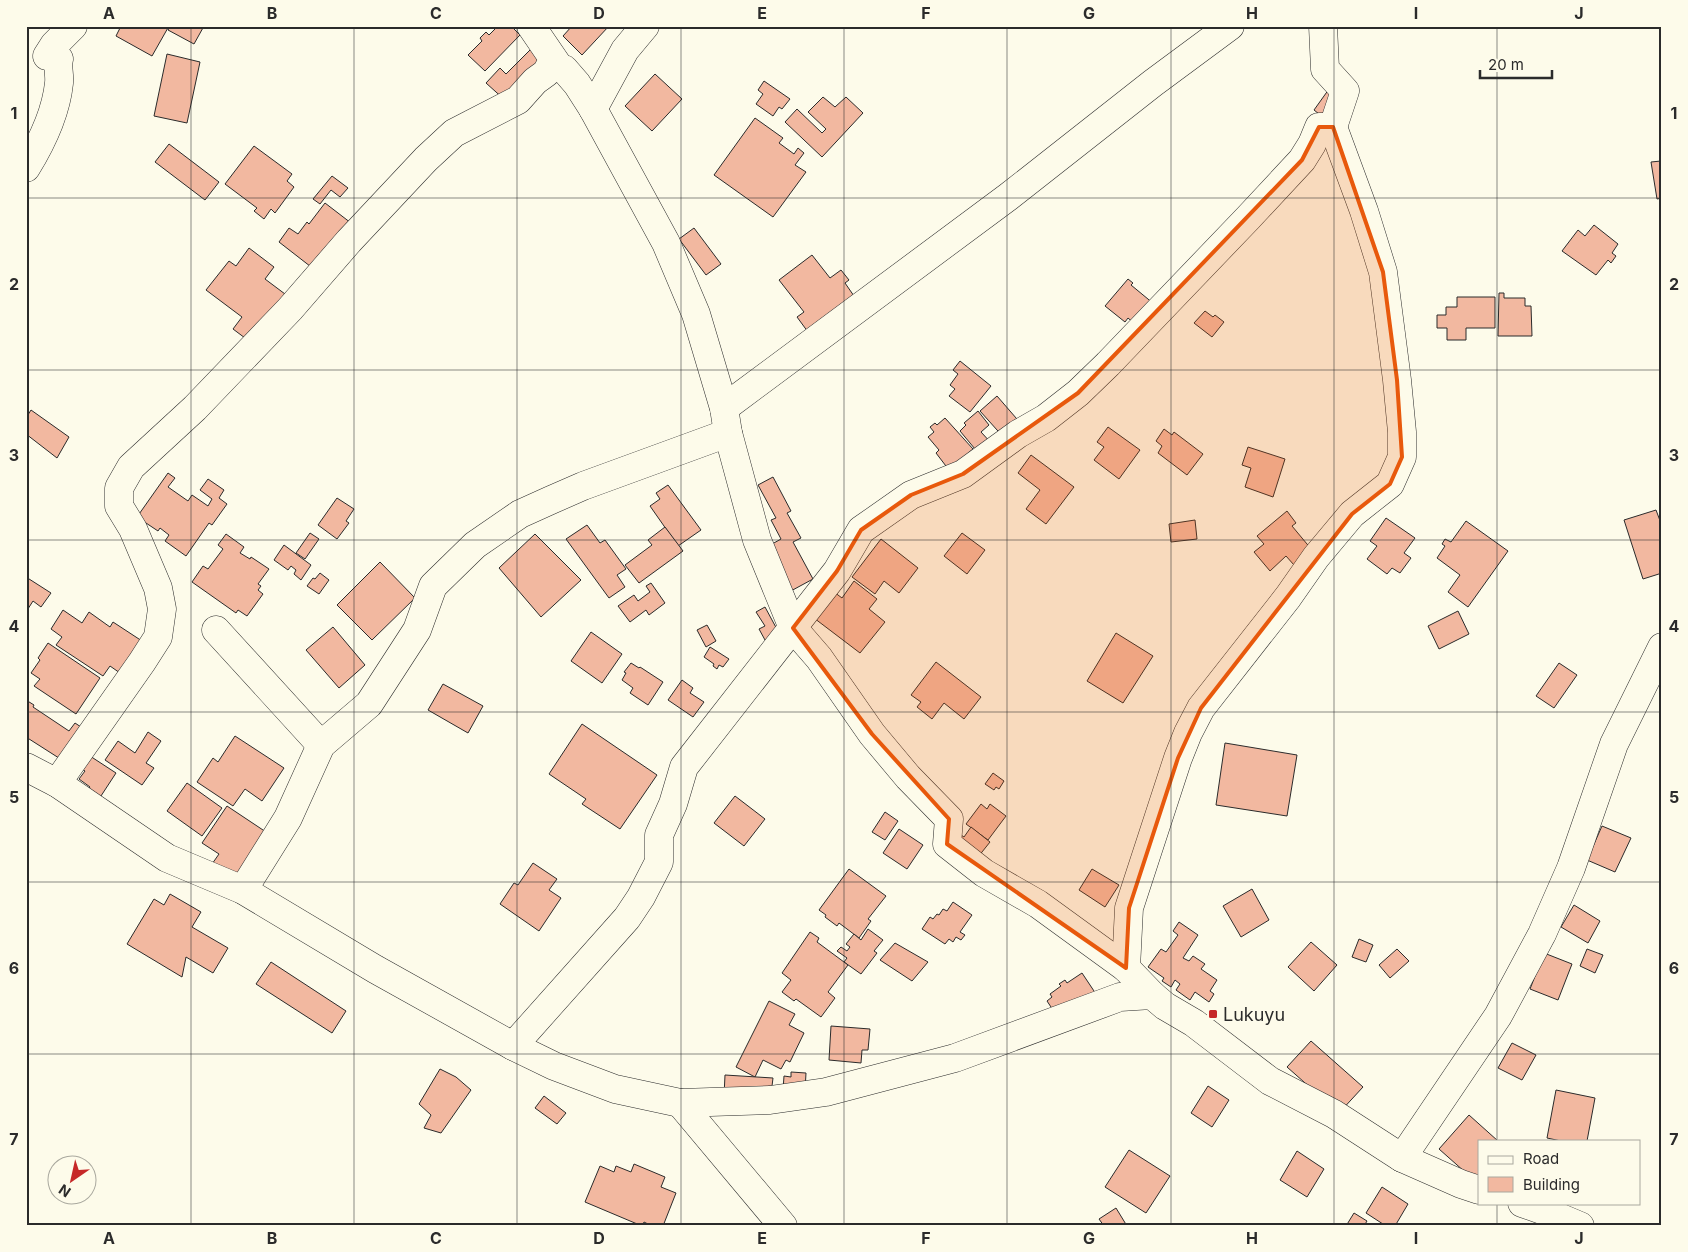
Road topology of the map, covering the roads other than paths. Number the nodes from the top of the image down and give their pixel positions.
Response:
1 (73, 26) edge
2 (531, 26) edge
3 (645, 26) edge
4 (1230, 26) edge
5 (1323, 26) edge
6 (559, 67) junction
7 (593, 109) junction
8 (1333, 127) junction
9 (26, 168) edge
10 (726, 420) junction
11 (793, 628) junction
12 (216, 630) dead end
13 (1662, 648) edge
14 (321, 745) junction
15 (26, 767) edge
16 (57, 783) junction
17 (243, 890) junction
18 (1126, 968) junction
19 (1152, 995) junction
20 (513, 1046) junction
21 (680, 1103) junction
22 (1402, 1158) junction
23 (1478, 1190) edge
24 (1525, 1204) edge
25 (783, 1226) edge
26 (1580, 1226) edge

1 - 9 street
2 - 6 street
3 - 7 street
4 - 10 street
5 - 8 street
6 - 7 street
6 - 16 street
7 - 10 street
8 - 11 street
8 - 18 street
10 - 11 street
10 - 14 street
11 - 18 street
11 - 20 street
12 - 14 street
13 - 22 street
14 - 17 street
15 - 16 street
16 - 17 street
17 - 20 street
18 - 19 street
19 - 21 street
19 - 22 street
20 - 21 street
21 - 25 street
22 - 23 street
24 - 26 street

